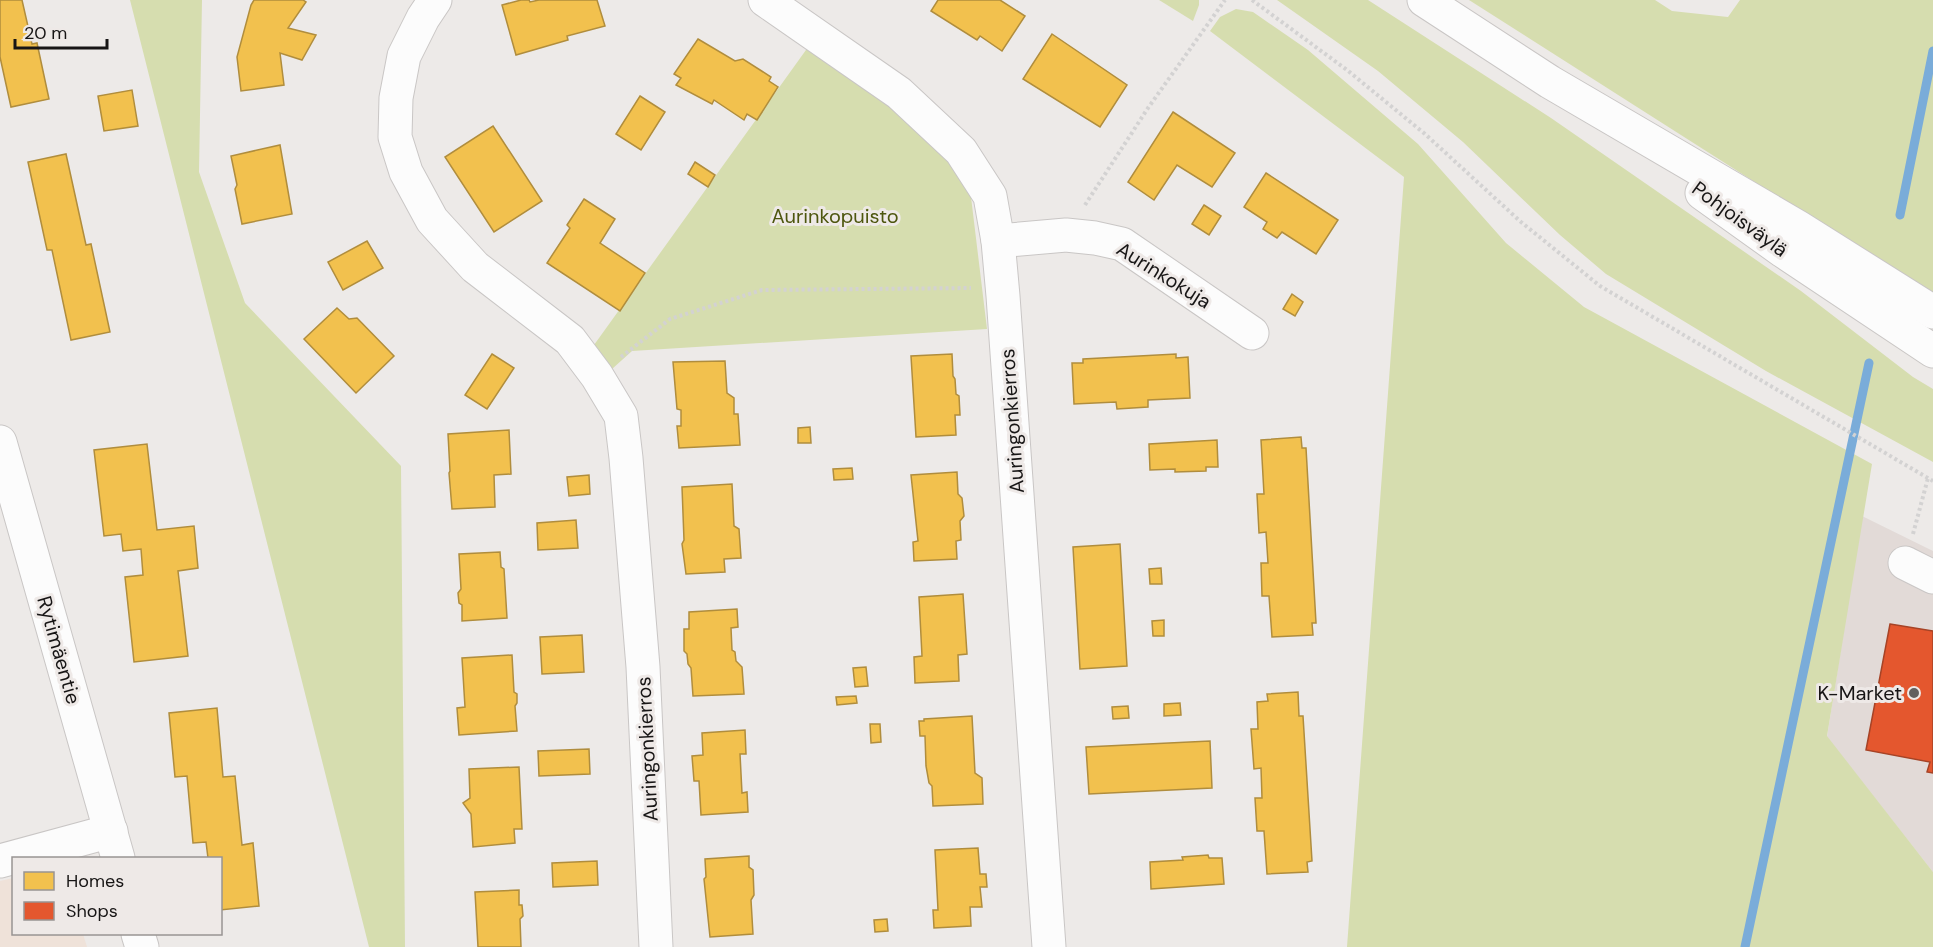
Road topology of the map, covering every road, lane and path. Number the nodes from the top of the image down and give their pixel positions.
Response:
1 (435, 0) edge
2 (765, 0) edge
3 (1225, 0) edge
4 (1252, 0) edge
5 (1424, 0) edge
6 (1550, 82) junction
7 (1066, 235) junction
8 (998, 241) junction
9 (1002, 288) junction
10 (1933, 312) edge
11 (1252, 333) dead end
12 (1933, 351) edge
13 (597, 376) junction
14 (0, 442) edge
15 (1931, 480) edge
16 (1919, 570) edge
17 (115, 845) edge
18 (29, 857) edge
19 (656, 947) edge
20 (1049, 947) edge

1 - 13 street, Auringonkierros
2 - 8 street, Auringonkierros
3 - 7 path
4 - 15 path
5 - 6 street, Pohjoisväylä
6 - 10 street, Pohjoisväylä
6 - 12 street, Pohjoisväylä
7 - 8 street, Aurinkokuja
7 - 11 street, Aurinkokuja
8 - 9 street, Auringonkierros
9 - 13 path
9 - 20 street, Auringonkierros
13 - 19 street, Auringonkierros
14 - 17 street, Rytimäentie
15 - 16 path
17 - 18 street

